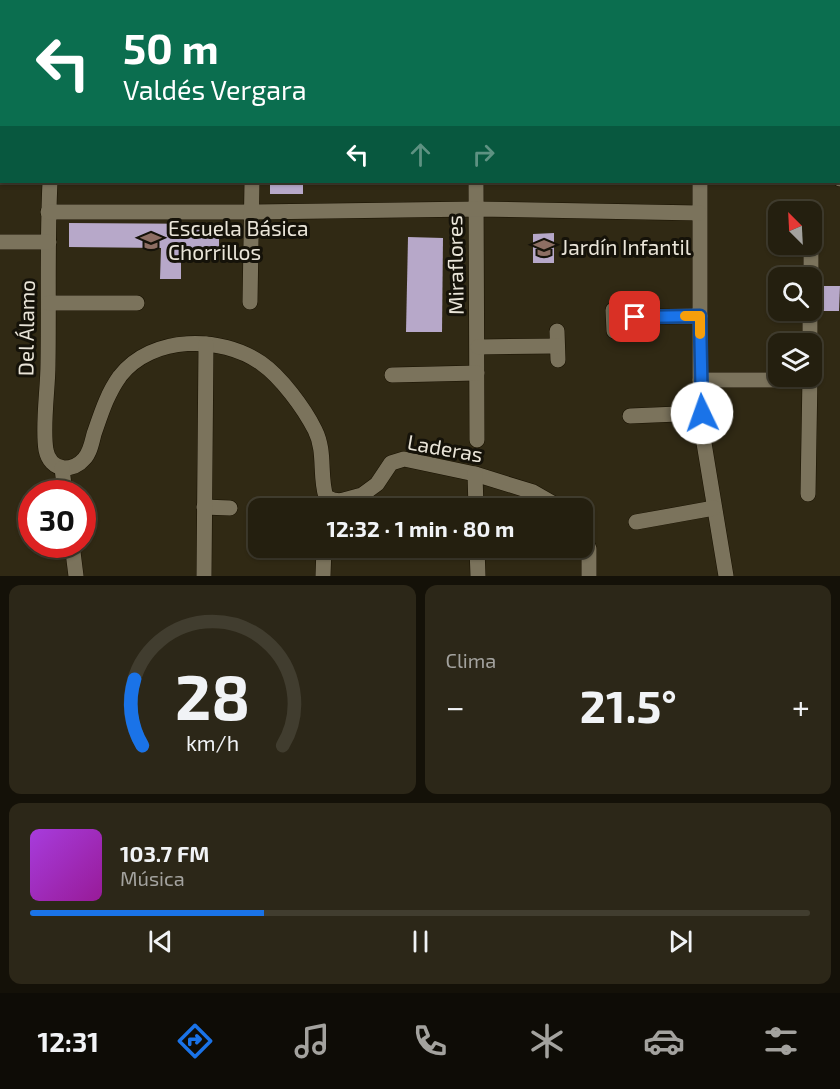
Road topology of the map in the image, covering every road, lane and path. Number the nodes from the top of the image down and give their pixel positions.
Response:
1 (50, 183) edge
2 (252, 183) edge
3 (476, 183) edge
4 (700, 183) edge
5 (476, 209) junction
6 (48, 212) junction
7 (253, 212) junction
8 (699, 213) junction
9 (0, 242) edge
10 (49, 242) junction
11 (250, 302) dead end
12 (49, 303) junction
13 (137, 303) dead end
14 (700, 316) junction
15 (613, 319) dead end
16 (206, 344) junction
17 (557, 346) dead end
18 (478, 347) junction
19 (477, 373) junction
20 (392, 375) dead end
21 (768, 379) edge
22 (700, 380) junction
23 (810, 387) edge
24 (702, 413) junction
25 (630, 416) dead end
26 (477, 440) dead end
27 (62, 468) junction
28 (475, 474) junction
29 (63, 480) edge
30 (808, 494) dead end
31 (325, 498) edge
32 (351, 498) edge
33 (476, 498) edge
34 (543, 498) edge
35 (204, 507) junction
36 (230, 508) dead end
37 (714, 508) junction
38 (636, 522) dead end
39 (74, 558) edge
40 (324, 558) edge
41 (477, 558) edge
42 (589, 558) edge
43 (76, 576) edge
44 (204, 576) edge
45 (323, 576) edge
46 (478, 576) edge
47 (589, 576) edge
48 (726, 576) edge

1 - 6 street, Del Álamo
2 - 7 street
3 - 5 street, Miraflores
4 - 8 street
5 - 7 street
5 - 8 street
5 - 18 street, Miraflores
6 - 7 street
6 - 10 street, Del Álamo
7 - 11 street
8 - 14 street
9 - 10 street
10 - 12 street, Del Álamo
12 - 13 street
12 - 27 street, Del Álamo
14 - 15 street
14 - 22 street
16 - 27 street, Laderas
16 - 31 street, Laderas
16 - 35 street
17 - 18 street
18 - 19 street, Miraflores
19 - 20 street
19 - 26 street, Miraflores
21 - 22 street
22 - 24 street
23 - 30 street
24 - 25 street
24 - 37 street
27 - 29 street
28 - 32 street, Laderas
28 - 33 street
28 - 34 street, Laderas
35 - 36 street
35 - 44 street
37 - 38 street
37 - 48 street
39 - 43 street
40 - 45 street
41 - 46 street
42 - 47 street

